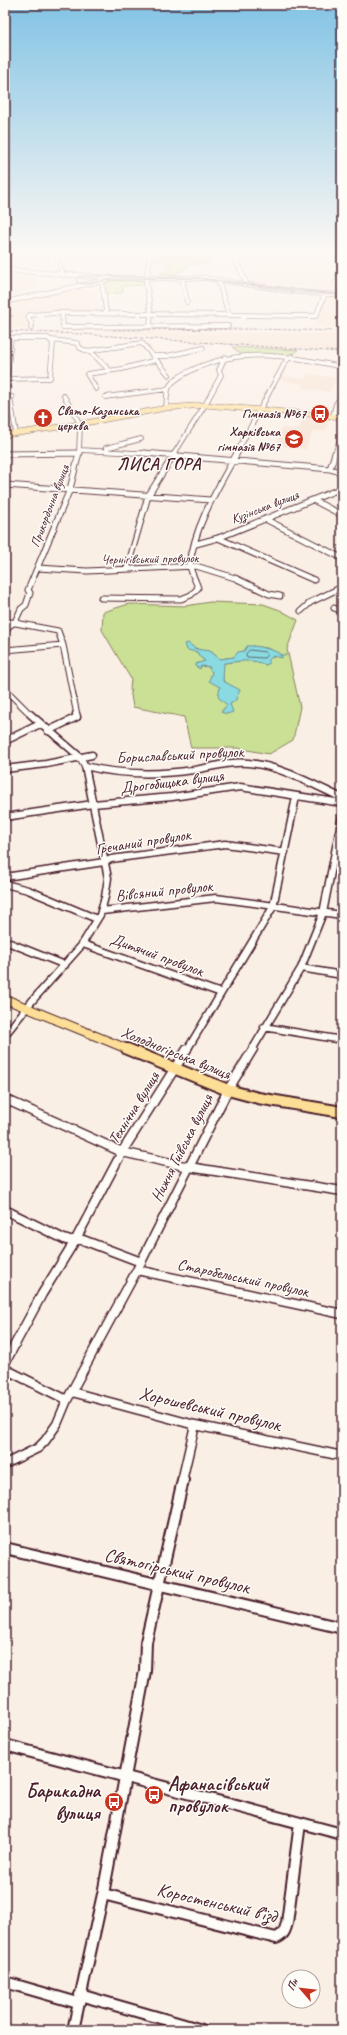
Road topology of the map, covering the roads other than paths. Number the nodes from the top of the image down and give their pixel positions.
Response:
1 (10, 345) edge
2 (52, 345) edge
3 (78, 345) edge
4 (134, 345) edge
5 (143, 345) edge
6 (203, 348) dead end
7 (87, 351) junction
8 (152, 356) junction
9 (292, 356) junction
10 (225, 358) junction
11 (156, 360) junction
12 (342, 367) edge
13 (109, 370) junction
14 (169, 375) dead end
15 (6, 379) edge
16 (8, 388) dead end
17 (96, 389) dead end
18 (168, 390) junction
19 (342, 395) edge
20 (64, 396) dead end
21 (12, 397) dead end
22 (105, 397) dead end
23 (205, 405) junction
24 (166, 408) junction
25 (261, 410) junction
26 (333, 416) junction
27 (342, 417) edge
28 (80, 424) junction
29 (342, 433) edge
30 (16, 434) junction
31 (5, 435) edge
32 (141, 439) dead end
33 (100, 449) junction
34 (80, 452) junction
35 (5, 454) edge
36 (175, 455) junction
37 (232, 461) junction
38 (330, 469) junction
39 (342, 472) edge
40 (8, 485) edge
41 (342, 488) edge
42 (70, 489) junction
43 (5, 491) edge
44 (148, 496) junction
45 (211, 500) junction
46 (313, 500) junction
47 (342, 515) edge
48 (265, 519) junction
49 (218, 538) junction
50 (196, 544) junction
51 (338, 556) dead end
52 (190, 566) junction
53 (38, 568) junction
54 (127, 570) junction
55 (314, 580) dead end
56 (342, 587) edge
57 (280, 596) dead end
58 (101, 598) dead end
59 (334, 608) dead end
60 (301, 611) dead end
61 (342, 611) edge
62 (5, 621) edge
63 (15, 622) junction
64 (5, 633) edge
65 (63, 645) junction
66 (5, 650) edge
67 (5, 689) edge
68 (12, 696) junction
69 (5, 699) edge
70 (40, 724) junction
71 (48, 731) junction
72 (5, 741) edge
73 (92, 755) dead end
74 (80, 757) junction
75 (85, 766) junction
76 (5, 769) edge
77 (296, 797) junction
78 (342, 798) edge
79 (342, 803) edge
80 (93, 804) junction
81 (342, 816) edge
82 (5, 817) edge
83 (285, 852) junction
84 (339, 860) edge
85 (104, 862) junction
86 (5, 877) edge
87 (5, 884) edge
88 (273, 907) junction
89 (102, 911) junction
90 (323, 913) junction
91 (342, 915) edge
92 (97, 919) junction
93 (5, 941) edge
94 (83, 944) junction
95 (65, 965) junction
96 (301, 968) junction
97 (342, 975) edge
98 (221, 993) junction
99 (5, 999) edge
100 (27, 1008) junction
101 (264, 1027) junction
102 (5, 1035) edge
103 (342, 1040) edge
104 (175, 1070) junction
105 (228, 1090) junction
106 (5, 1099) edge
107 (342, 1112) edge
108 (122, 1152) junction
109 (189, 1167) junction
110 (342, 1191) edge
111 (5, 1210) edge
112 (76, 1240) junction
113 (141, 1262) junction
114 (137, 1270) junction
115 (342, 1314) edge
116 (5, 1363) edge
117 (5, 1369) edge
118 (69, 1396) junction
119 (195, 1425) junction
120 (342, 1456) edge
121 (5, 1464) edge
122 (5, 1548) edge
123 (159, 1584) junction
124 (342, 1628) edge
125 (5, 1745) edge
126 (125, 1778) junction
127 (300, 1823) junction
128 (342, 1834) edge
129 (103, 1894) junction
130 (5, 1982) edge
131 (79, 1999) junction
132 (73, 2030) edge
133 (202, 2030) edge

1 - 15 street
2 - 15 street
3 - 7 street
4 - 7 street
5 - 8 street
6 - 8 street
7 - 13 street
8 - 11 street
9 - 10 street
9 - 12 street
9 - 25 street
10 - 18 street
10 - 23 street
11 - 13 street
11 - 14 street
13 - 17 street
15 - 16 street
18 - 22 street
18 - 24 street
19 - 26 street
20 - 28 street
21 - 30 street
23 - 24 main road
23 - 25 main road
23 - 36 street
24 - 28 main road
25 - 26 main road
25 - 37 street
26 - 27 main road
28 - 30 main road
28 - 34 street, Прикордонна вулиця
29 - 38 street
30 - 31 main road
32 - 33 street
33 - 34 street
33 - 36 street
34 - 35 street
34 - 42 street, Прикордонна вулиця
36 - 37 street
36 - 44 street
37 - 38 street
37 - 45 street
38 - 39 street
40 - 42 street
40 - 43 street
41 - 46 street, Кузінська вулиця
42 - 44 street
42 - 53 street, Прикордонна вулиця
44 - 45 street
44 - 54 street
45 - 50 street
46 - 47 street
46 - 48 street, Кузінська вулиця
48 - 49 street, Кузінська вулиця
48 - 51 street
49 - 50 street, Кузінська вулиця
49 - 55 street
50 - 52 street
52 - 54 street, Чернігівський провулок
52 - 57 street, Чернігівський провулок
52 - 58 street
53 - 54 street, Чернігівський провулок
53 - 63 street, Прикордонна вулиця
56 - 60 street
59 - 61 street
62 - 63 street
63 - 64 street, Прикордонна вулиця
63 - 65 street
65 - 66 street
65 - 71 street
67 - 68 street
68 - 69 street
68 - 70 street
70 - 71 street
70 - 72 street
71 - 74 street
73 - 74 street
74 - 75 street
74 - 76 street
75 - 78 street, Бориславський провулок
75 - 80 street
77 - 79 street, Дрогобицька вулиця
77 - 80 street, Дрогобицька вулиця
77 - 83 street, Технічна вулиця
80 - 82 street, Дрогобицька вулиця
80 - 85 street
81 - 84 street, Нижня Гиївська вулиця
83 - 85 street, Гречаний провулок
83 - 88 street, Технічна вулиця
84 - 90 street, Нижня Гиївська вулиця
85 - 86 street, Гречаний провулок
85 - 89 street
87 - 92 street
88 - 89 street, Вівсяний провулок
88 - 90 street, Вівсяний провулок
88 - 98 street, Технічна вулиця
89 - 92 street
90 - 91 street, Вівсяний провулок
90 - 96 street, Нижня Гиївська вулиця
92 - 94 street
93 - 95 street
94 - 95 street
94 - 98 street, Дитячий провулок
95 - 100 street
96 - 97 street
96 - 101 street, Нижня Гиївська вулиця
98 - 104 street, Технічна вулиця
99 - 100 main road, Холодногірська вулиця
100 - 102 street
100 - 104 main road, Холодногірська вулиця
101 - 103 street
101 - 105 street, Нижня Гиївська вулиця
104 - 105 main road, Холодногірська вулиця
104 - 108 street, Технічна вулиця
105 - 107 main road, Холодногірська вулиця
105 - 109 street, Нижня Гиївська вулиця
106 - 108 street
108 - 109 street
108 - 112 street, Технічна вулиця
109 - 110 street
109 - 113 street, Нижня Гиївська вулиця
111 - 112 street
112 - 113 street
112 - 116 street, Технічна вулиця
113 - 114 street, Нижня Гиївська вулиця
114 - 115 street, Старобельський провулок
114 - 118 street, Нижня Гиївська вулиця
117 - 118 street, Хорошевський провулок
118 - 119 street, Хорошевський провулок
118 - 121 street, Нижня Гиївська вулиця
119 - 120 street, Хорошевський провулок
119 - 123 street
122 - 123 street, Святогірський провулок
123 - 124 street, Святогірський провулок
123 - 126 street
125 - 126 street
126 - 127 street
126 - 129 street
127 - 128 street
127 - 129 street, Коростенський в’їзд
129 - 131 street
130 - 131 street
131 - 132 street
131 - 133 street

